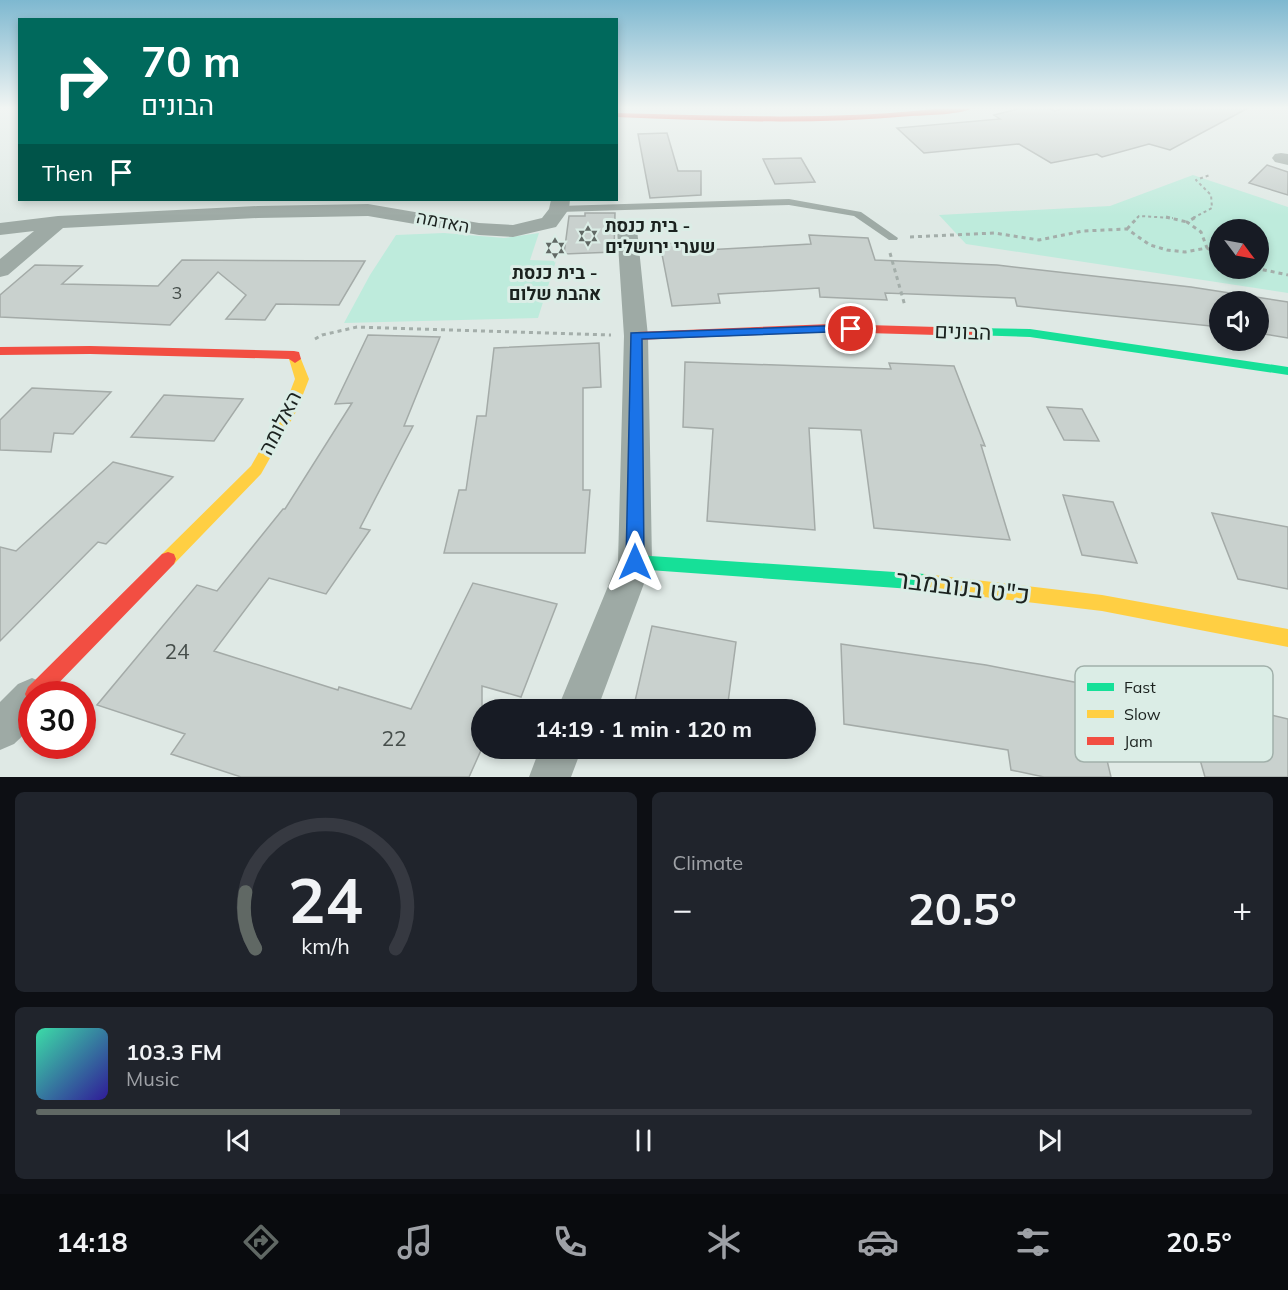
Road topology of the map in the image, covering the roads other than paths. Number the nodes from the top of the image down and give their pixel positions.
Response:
1 (559, 204) edge
2 (58, 222) junction
3 (0, 229) edge
4 (627, 230) dead end
5 (893, 238) road end
6 (0, 270) edge
7 (636, 336) junction
8 (0, 351) edge
9 (1288, 371) edge
10 (635, 562) junction
11 (1288, 638) edge
12 (48, 681) edge
13 (581, 699) edge
14 (18, 712) edge
15 (0, 730) edge
16 (557, 759) edge
17 (550, 777) edge

1 - 2 street, האדמה
1 - 5 lane
2 - 3 street, האדמה
2 - 6 street
4 - 7 street
7 - 9 street, הבונים
7 - 10 street
8 - 12 street, האלומה
10 - 11 street, כ"ט בנובמבר
10 - 13 street
14 - 15 street
16 - 17 street

